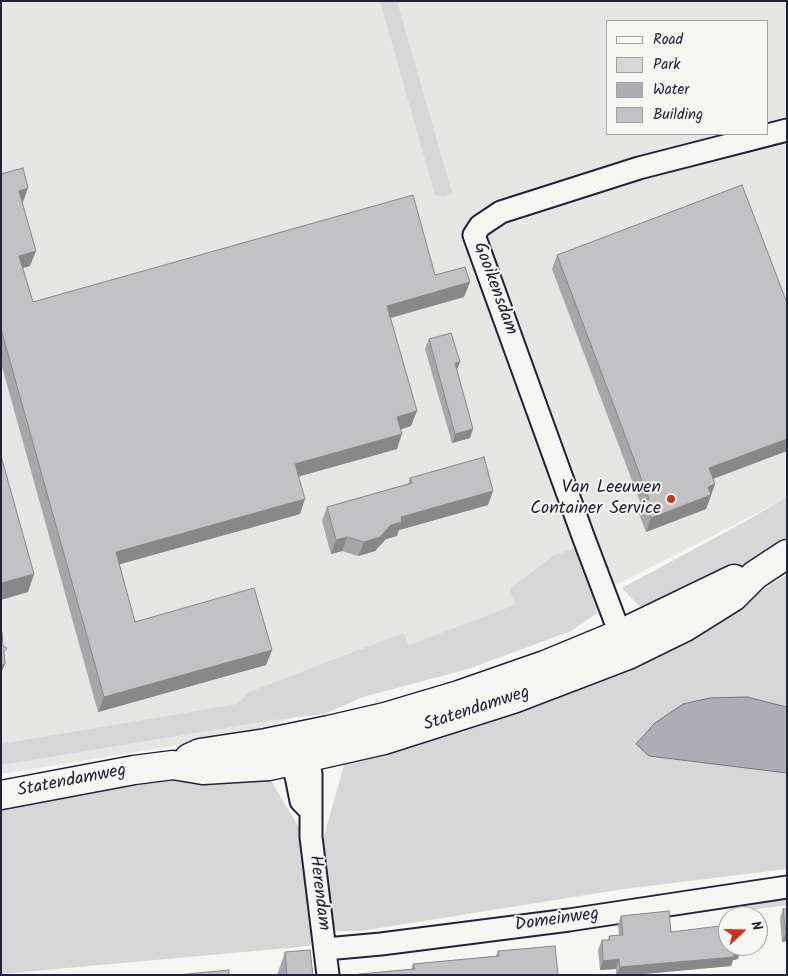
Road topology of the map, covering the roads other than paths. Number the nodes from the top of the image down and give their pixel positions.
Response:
1 (787, 130) edge
2 (768, 135) edge
3 (768, 135) edge
4 (787, 554) edge
5 (624, 644) junction
6 (298, 752) junction
7 (1, 795) edge
8 (787, 887) edge
9 (326, 949) junction
10 (328, 975) edge

1 - 3 street, Gooikensdam
2 - 5 street, Gooikensdam
4 - 5 main road, Statendamweg
5 - 6 main road, Statendamweg
6 - 7 main road, Statendamweg
6 - 9 street, Herendam
8 - 9 street, Domeinweg
9 - 10 street, Herendam

